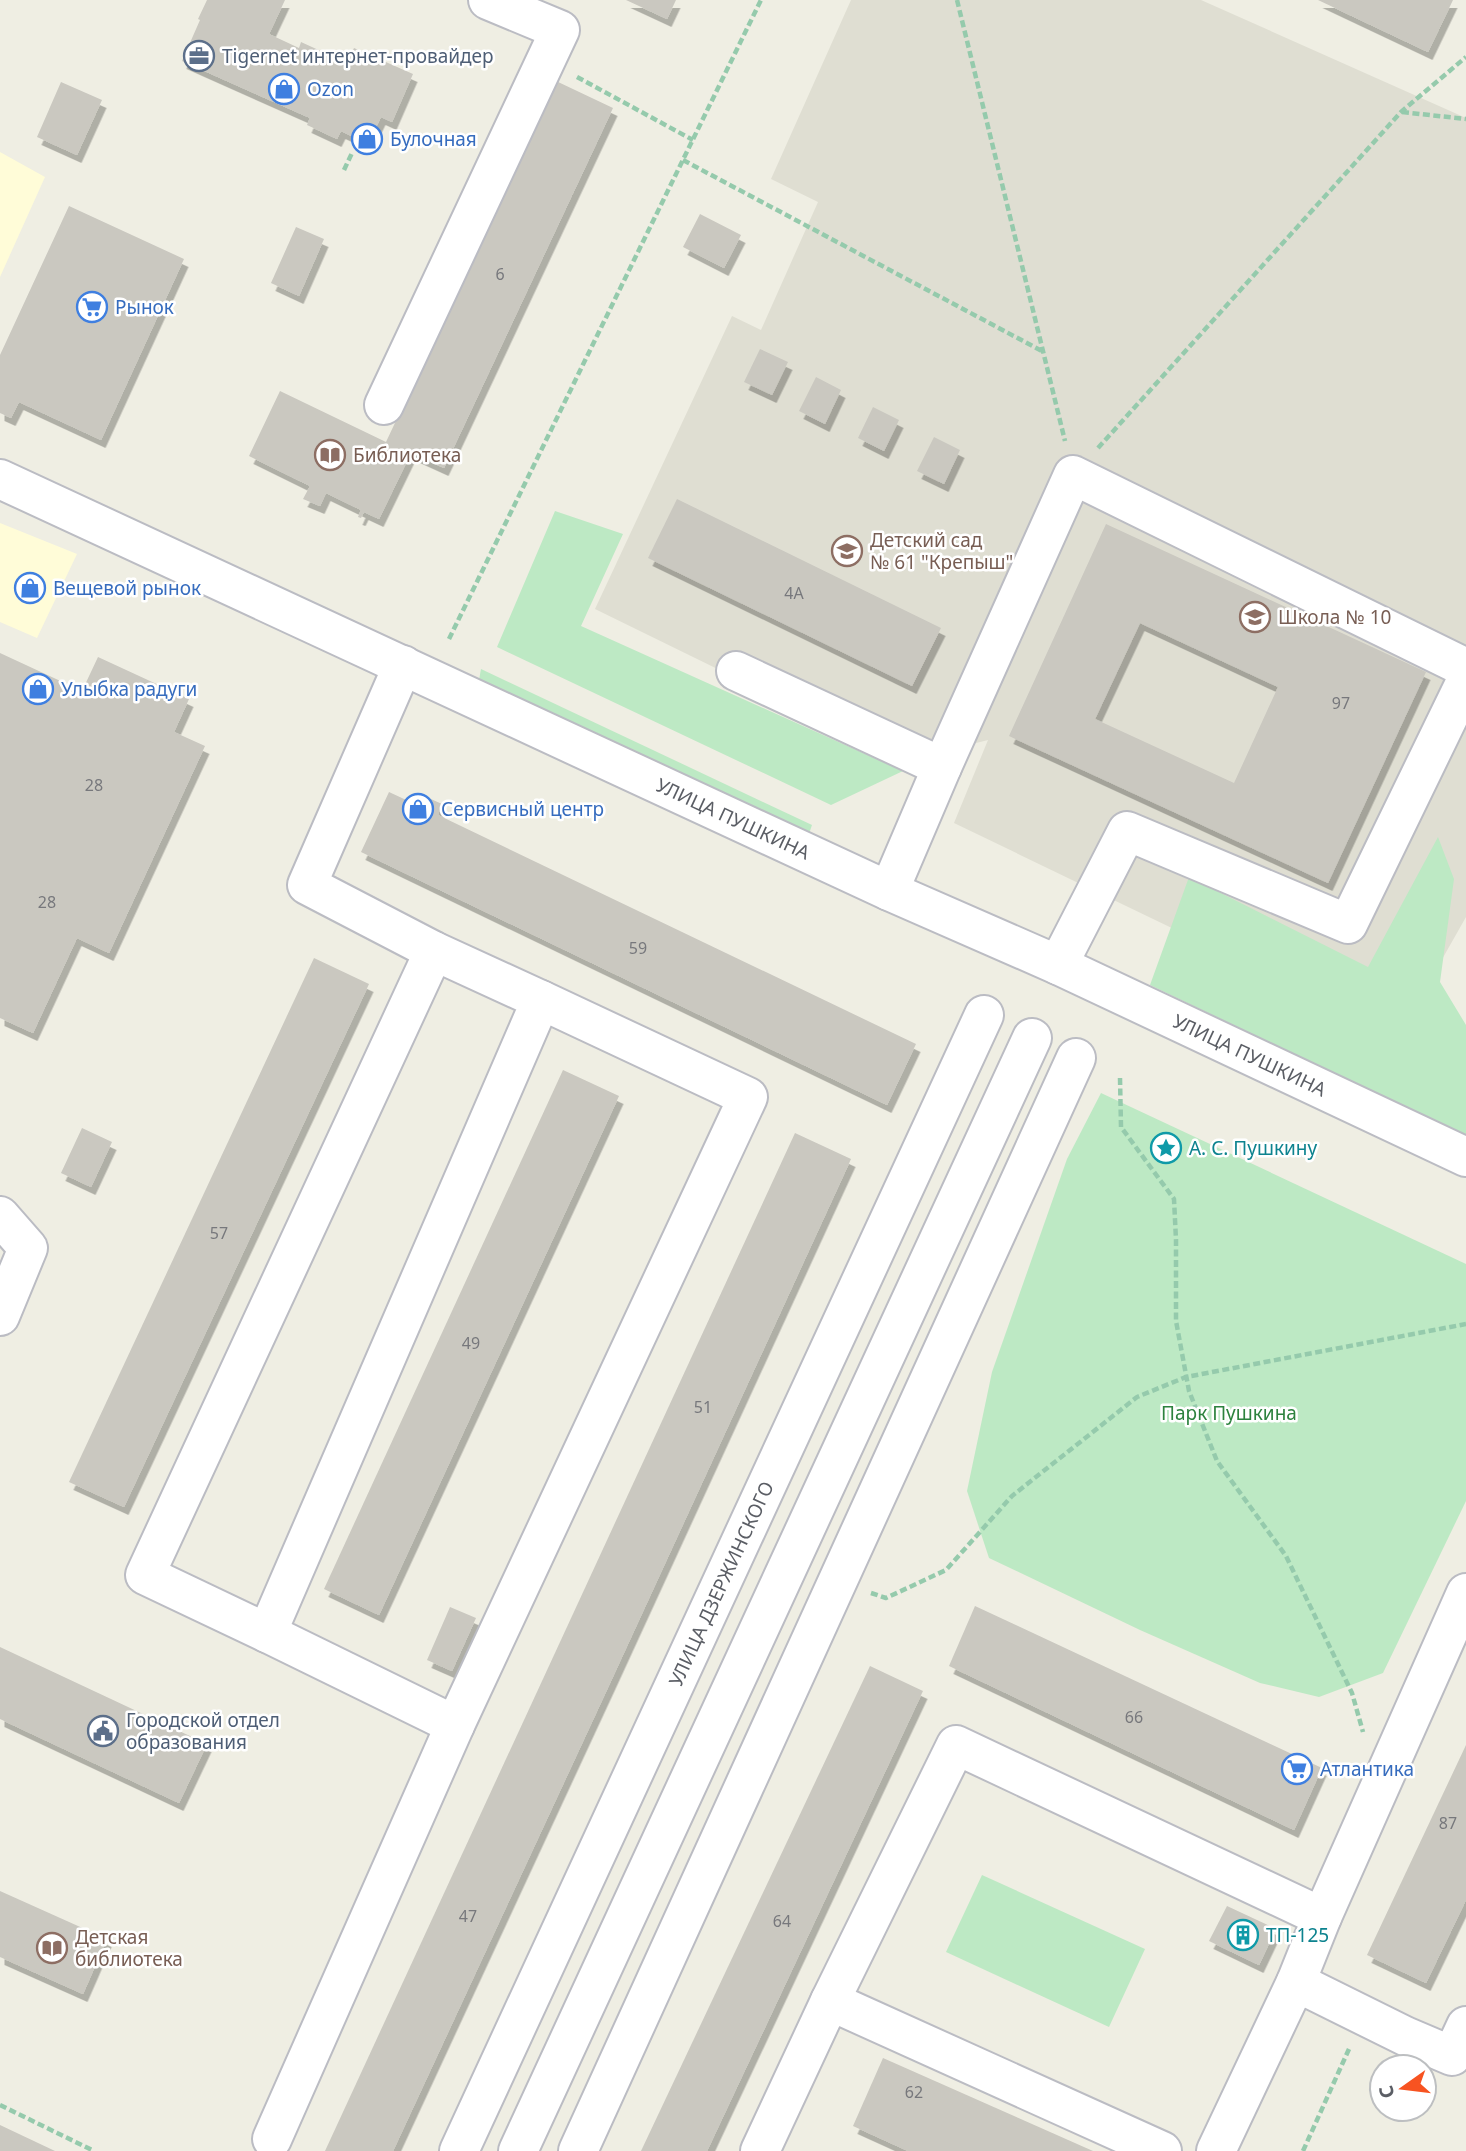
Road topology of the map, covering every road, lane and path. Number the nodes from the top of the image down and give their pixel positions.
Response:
1 (488, 0) edge
2 (761, 0) edge
3 (957, 0) edge
4 (559, 30) edge
5 (1466, 57) edge
6 (1401, 112) junction
7 (1466, 119) edge
8 (693, 140) junction
9 (352, 153) dead end
10 (683, 160) junction
11 (344, 170) dead end
12 (1043, 352) junction
13 (384, 405) dead end
14 (1073, 475) junction
15 (0, 479) edge
16 (449, 639) dead end
17 (403, 665) junction
18 (1466, 668) edge
19 (736, 671) dead end
20 (1466, 681) edge
21 (942, 767) junction
22 (889, 891) junction
23 (434, 951) junction
24 (1058, 965) junction
25 (541, 1000) junction
26 (984, 1015) dead end
27 (1032, 1038) dead end
28 (1076, 1058) dead end
29 (1120, 1078) dead end
30 (1466, 1157) edge
31 (0, 1216) edge
32 (0, 1315) edge
33 (1466, 1324) edge
34 (1186, 1377) junction
35 (837, 1581) junction
36 (1466, 1593) edge
37 (267, 1633) junction
38 (455, 1725) junction
39 (1379, 1790) junction
40 (1322, 1917) junction
41 (1296, 1982) junction
42 (830, 2000) junction
43 (1364, 2016) junction
44 (1466, 2026) edge
45 (0, 2105) edge
46 (272, 2139) dead end
47 (94, 2151) edge
48 (458, 2151) edge
49 (518, 2151) edge
50 (578, 2151) edge
51 (760, 2151) edge
52 (1161, 2151) edge
53 (1216, 2151) edge
54 (1303, 2151) edge

1 - 4 street
2 - 8 path
3 - 12 path
4 - 8 path
4 - 13 street
5 - 6 path
6 - 7 path
6 - 14 path
8 - 10 path
9 - 11 path
10 - 12 path
10 - 16 path
12 - 14 path
14 - 18 street
14 - 21 street
15 - 17 street, УЛИЦА ПУШКИНА
17 - 22 street, УЛИЦА ПУШКИНА
17 - 23 street
19 - 21 street
20 - 24 street
21 - 22 street
22 - 24 street, УЛИЦА ПУШКИНА
23 - 25 street
23 - 37 street
24 - 30 street, УЛИЦА ПУШКИНА
25 - 37 street
25 - 38 street
26 - 48 street, УЛИЦА ДЗЕРЖИНСКОГО
27 - 49 street
28 - 35 street
29 - 34 path
31 - 32 street
33 - 34 path
34 - 35 path
34 - 39 path
35 - 50 street
36 - 39 street
37 - 38 street
38 - 46 street
39 - 40 street
40 - 41 street
40 - 42 street
41 - 43 street
41 - 53 street
42 - 51 street
42 - 52 street
43 - 44 street
43 - 54 path
45 - 47 path

